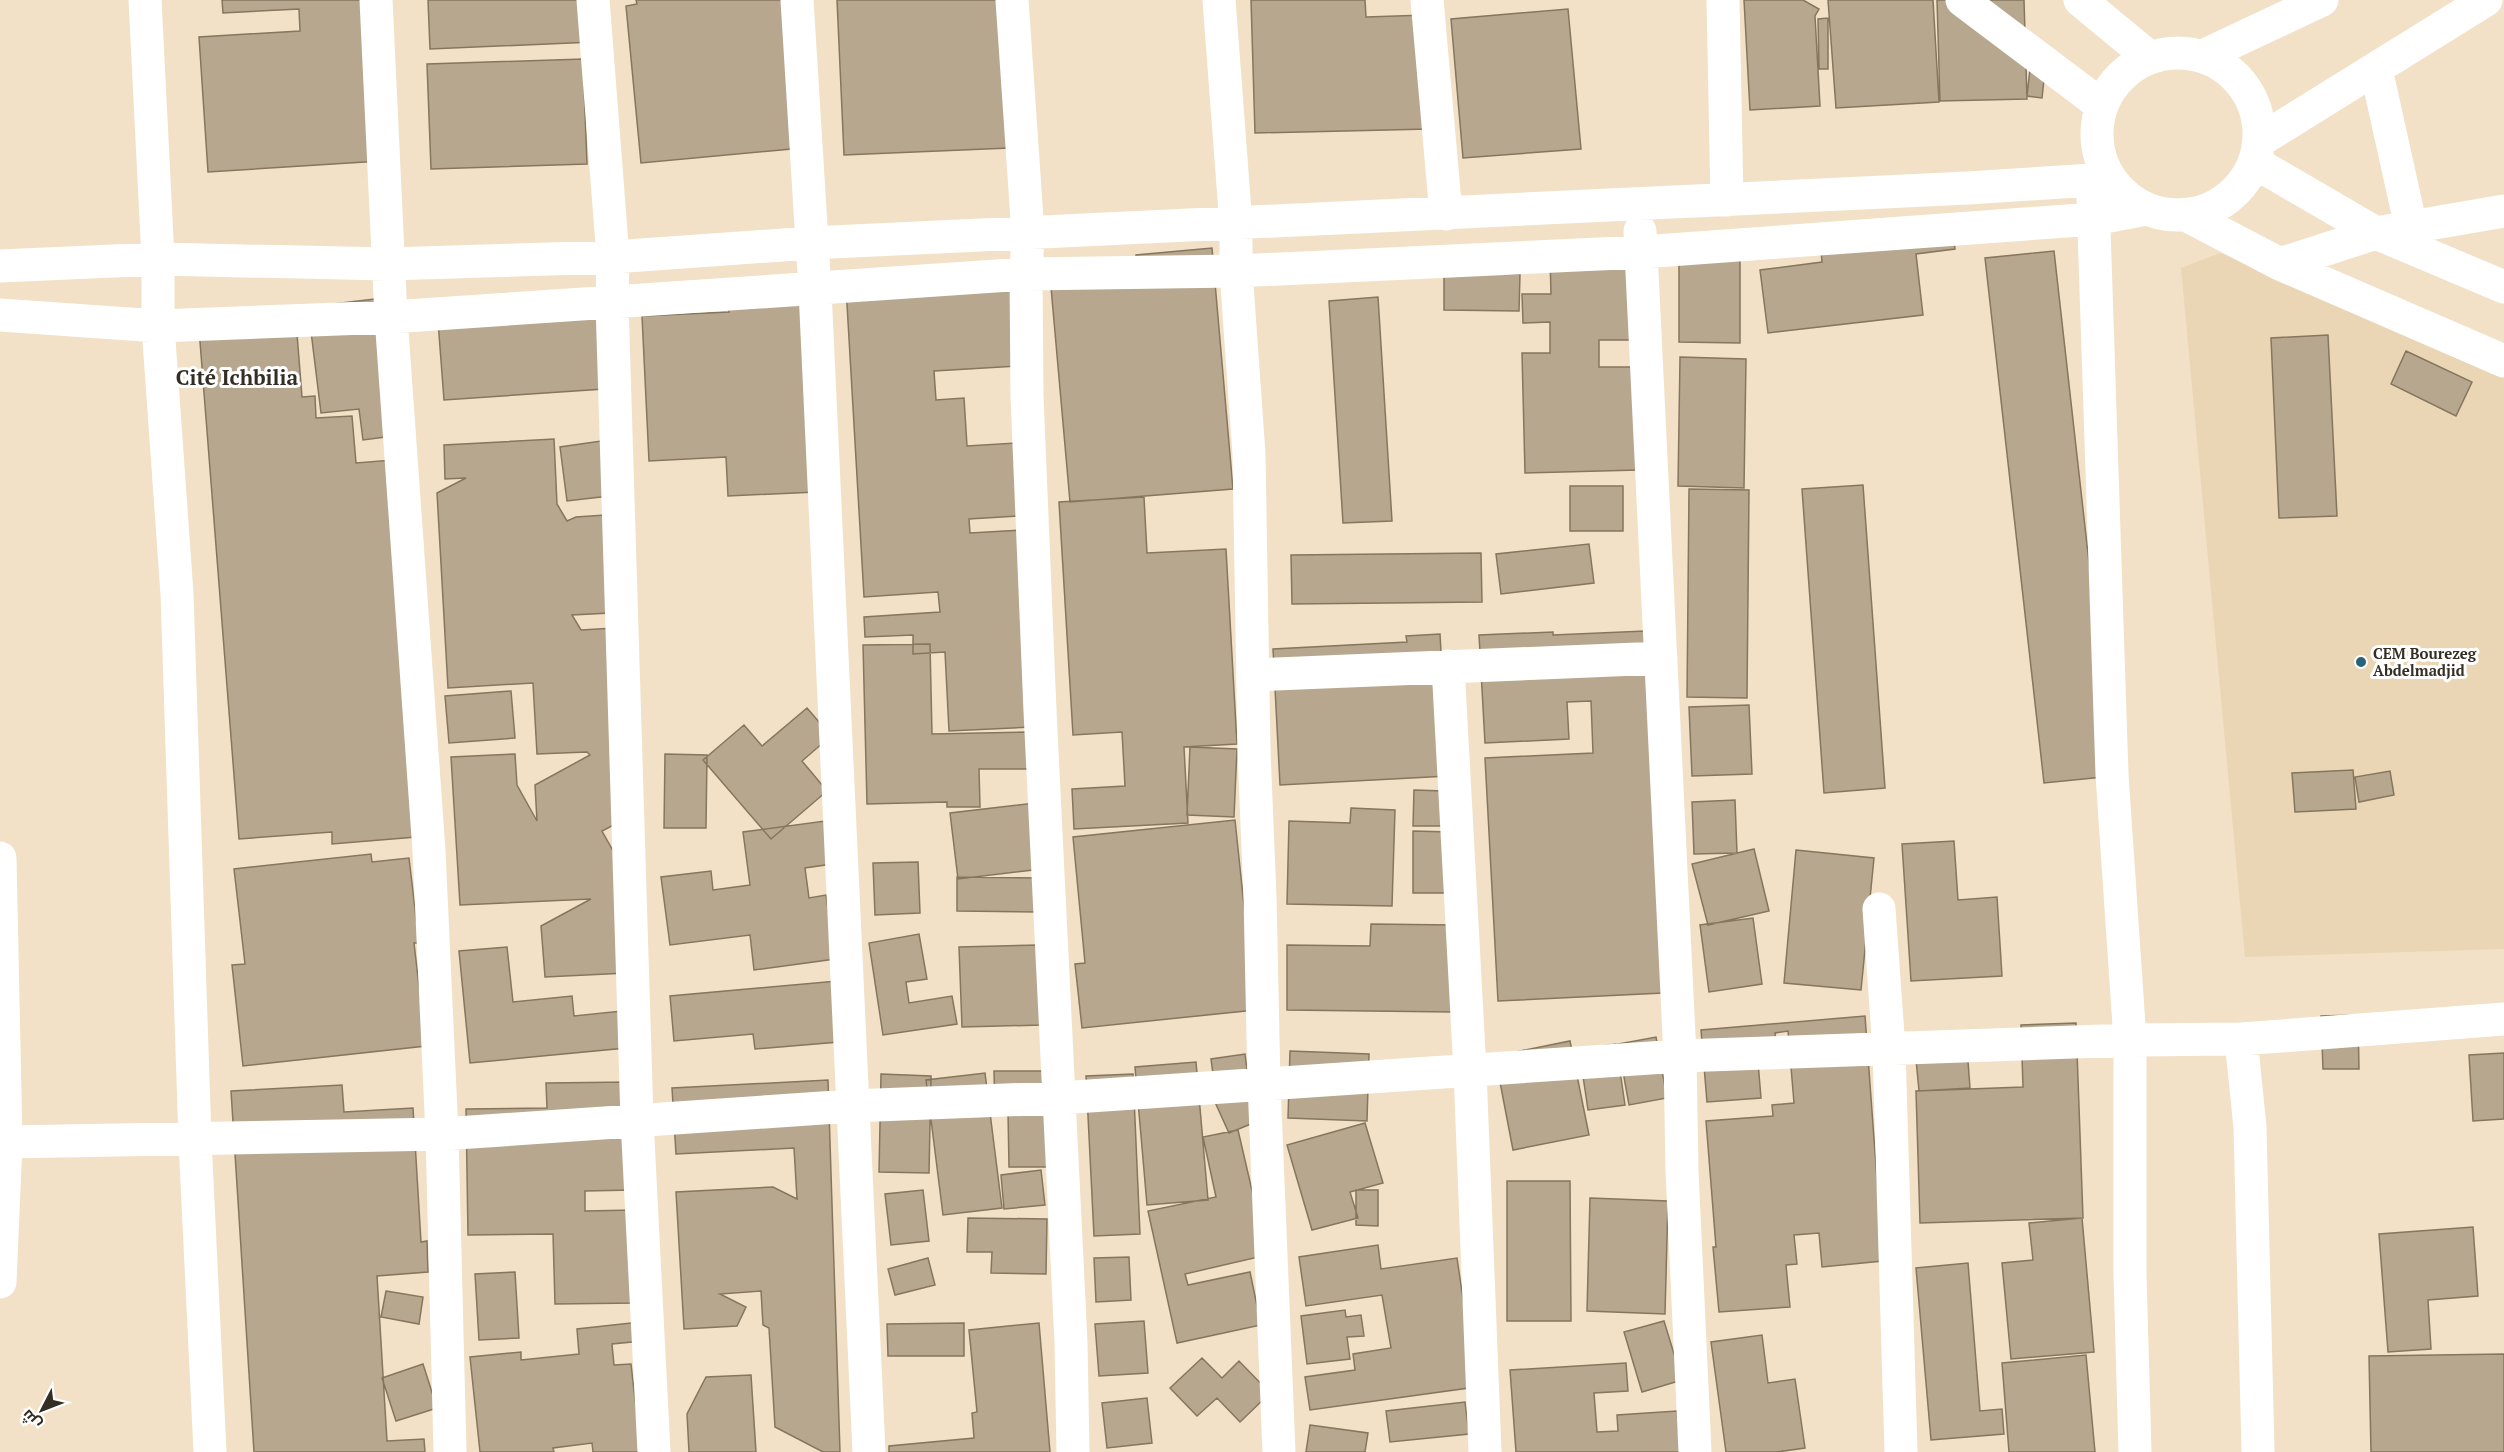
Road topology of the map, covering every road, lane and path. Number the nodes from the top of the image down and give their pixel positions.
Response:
1 (145, 0) edge
2 (376, 0) edge
3 (593, 0) edge
4 (797, 0) edge
5 (1012, 0) edge
6 (1218, 0) edge
7 (1426, 0) edge
8 (1723, 0) edge
9 (1962, 0) edge
10 (2080, 0) edge
11 (2322, 0) edge
12 (2486, 0) edge
13 (2203, 56) junction
14 (2149, 57) junction
15 (2376, 69) junction
16 (2101, 105) junction
17 (2257, 152) junction
18 (2100, 178) junction
19 (1727, 200) junction
20 (1638, 205) junction
21 (2146, 209) junction
22 (2504, 212) edge
23 (1446, 214) junction
24 (2186, 215) junction
25 (2094, 219) junction
26 (1236, 225) junction
27 (2411, 227) junction
28 (2376, 233) junction
29 (1028, 234) junction
30 (811, 243) junction
31 (1642, 252) junction
32 (613, 257) junction
33 (158, 259) junction
34 (388, 264) junction
35 (2280, 264) junction
36 (0, 266) edge
37 (1236, 271) junction
38 (1026, 274) junction
39 (2504, 287) edge
40 (815, 290) junction
41 (612, 303) junction
42 (0, 315) edge
43 (391, 318) junction
44 (158, 326) junction
45 (2504, 360) edge
46 (1661, 658) junction
47 (1448, 666) junction
48 (1253, 675) junction
49 (0, 858) edge
50 (1879, 909) dead end
51 (2504, 1019) edge
52 (2241, 1039) junction
53 (2130, 1040) junction
54 (1889, 1050) junction
55 (1680, 1056) junction
56 (1470, 1071) junction
57 (1263, 1083) junction
58 (1060, 1098) junction
59 (851, 1106) junction
60 (637, 1120) junction
61 (442, 1134) junction
62 (195, 1140) junction
63 (6, 1142) junction
64 (2, 1216) edge
65 (0, 1282) edge
66 (210, 1452) edge
67 (450, 1452) edge
68 (654, 1452) edge
69 (868, 1452) edge
70 (1073, 1452) edge
71 (1279, 1452) edge
72 (1485, 1452) edge
73 (1695, 1452) edge
74 (1901, 1452) edge
75 (2135, 1452) edge
76 (2258, 1452) edge

1 - 33 street
2 - 34 street
3 - 32 street
4 - 30 street
5 - 29 street
6 - 26 street
7 - 23 street
8 - 19 street
9 - 16 street
10 - 14 street
11 - 13 street
12 - 15 street
13 - 14 street
13 - 17 street
14 - 16 street
15 - 17 street
15 - 27 street
16 - 18 street
17 - 24 street
17 - 28 street
18 - 19 street
18 - 21 street
18 - 25 street
19 - 20 street
20 - 23 street
20 - 31 street
21 - 24 street
21 - 25 street
22 - 27 street
23 - 26 street
24 - 35 street
25 - 31 street
25 - 53 street
26 - 29 street
26 - 37 street
27 - 28 street
28 - 35 street
28 - 39 street
29 - 30 street
29 - 38 street
30 - 32 street
30 - 40 street
31 - 37 street
31 - 46 street
32 - 34 street
32 - 41 street
33 - 34 street
33 - 36 street
33 - 44 street
34 - 43 street
35 - 45 street
37 - 38 street
37 - 48 street
38 - 40 street
38 - 58 street
40 - 41 street
40 - 59 street
41 - 43 street
41 - 60 street
42 - 44 street
43 - 44 street
43 - 61 street
44 - 62 street
46 - 47 street
46 - 55 street
47 - 48 street
47 - 56 street
48 - 57 street
49 - 63 street
50 - 54 street
51 - 52 street
52 - 53 street
52 - 76 street
53 - 54 street
53 - 75 street
54 - 55 street
54 - 74 street
55 - 56 street
55 - 73 street
56 - 57 street
56 - 72 street
57 - 58 street
57 - 71 street
58 - 59 street
58 - 70 street
59 - 60 street
59 - 69 street
60 - 61 street
60 - 68 street
61 - 62 street
61 - 67 street
62 - 63 street
62 - 66 street
63 - 64 street
64 - 65 street

